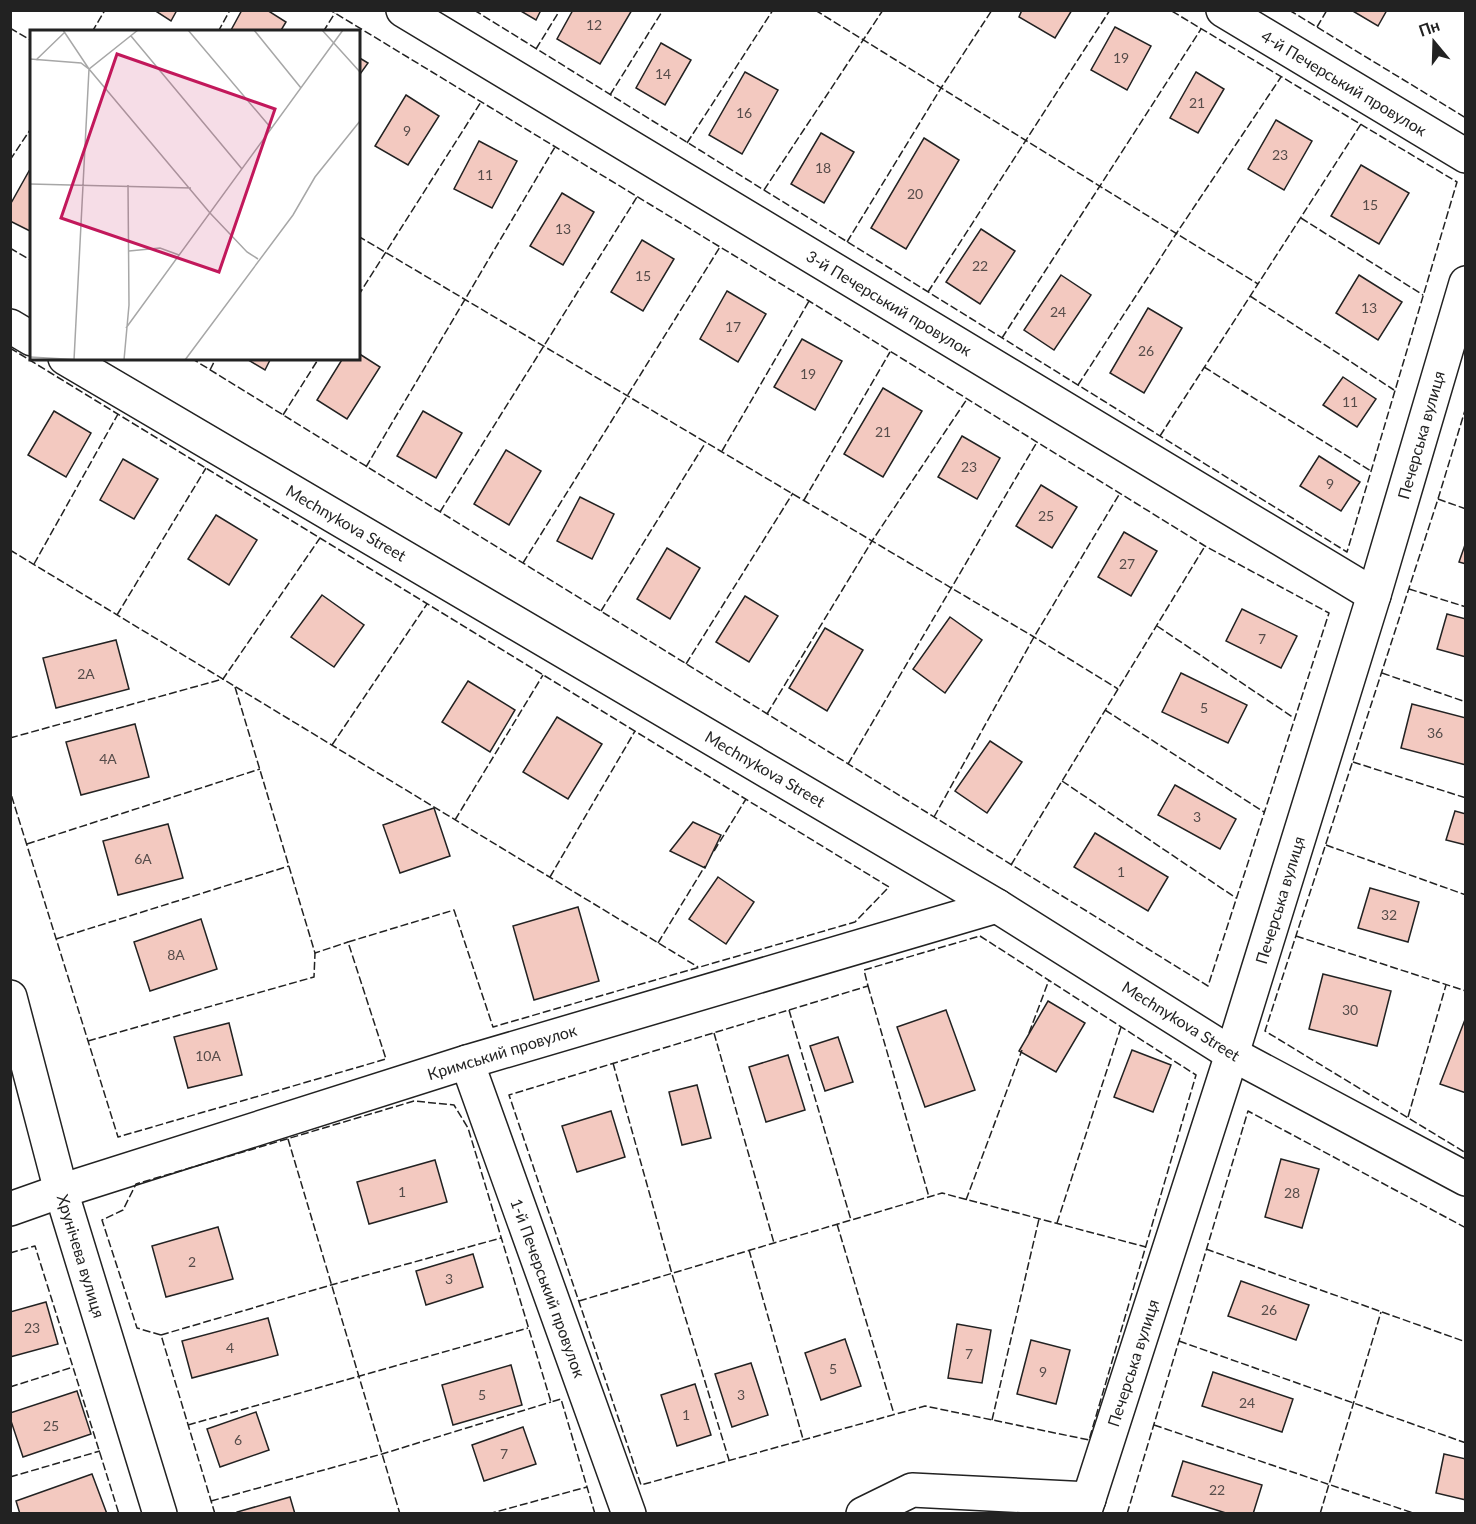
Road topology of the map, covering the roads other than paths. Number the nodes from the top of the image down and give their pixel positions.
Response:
1 (403, 10) edge
2 (1222, 10) edge
3 (1466, 156) edge
4 (1466, 283) edge
5 (10, 326) edge
6 (30, 338) edge
7 (68, 360) edge
8 (1374, 595) junction
9 (997, 906) junction
10 (10, 997) edge
11 (1232, 1054) junction
12 (467, 1062) junction
13 (1466, 1179) edge
14 (61, 1191) junction
15 (10, 1209) edge
16 (1087, 1506) edge
17 (159, 1514) edge
18 (629, 1514) edge
19 (863, 1514) edge

1 - 8 street, 3-й Печерський провулок
2 - 3 street, 4-й Печерський провулок
4 - 8 street, Печерська вулиця
5 - 6 street
7 - 9 street, Mechnykova Street
8 - 11 street, Печерська вулиця
9 - 11 street, Mechnykova Street
9 - 12 street, Кримський провулок
10 - 14 street, Хрунічева вулиця
11 - 13 street, Mechnykova Street
11 - 16 street, Печерська вулиця
12 - 14 street, Кримський провулок
12 - 18 street, 1-й Печерський провулок
14 - 15 street, Кримський провулок
14 - 17 street, Хрунічева вулиця
16 - 19 street

